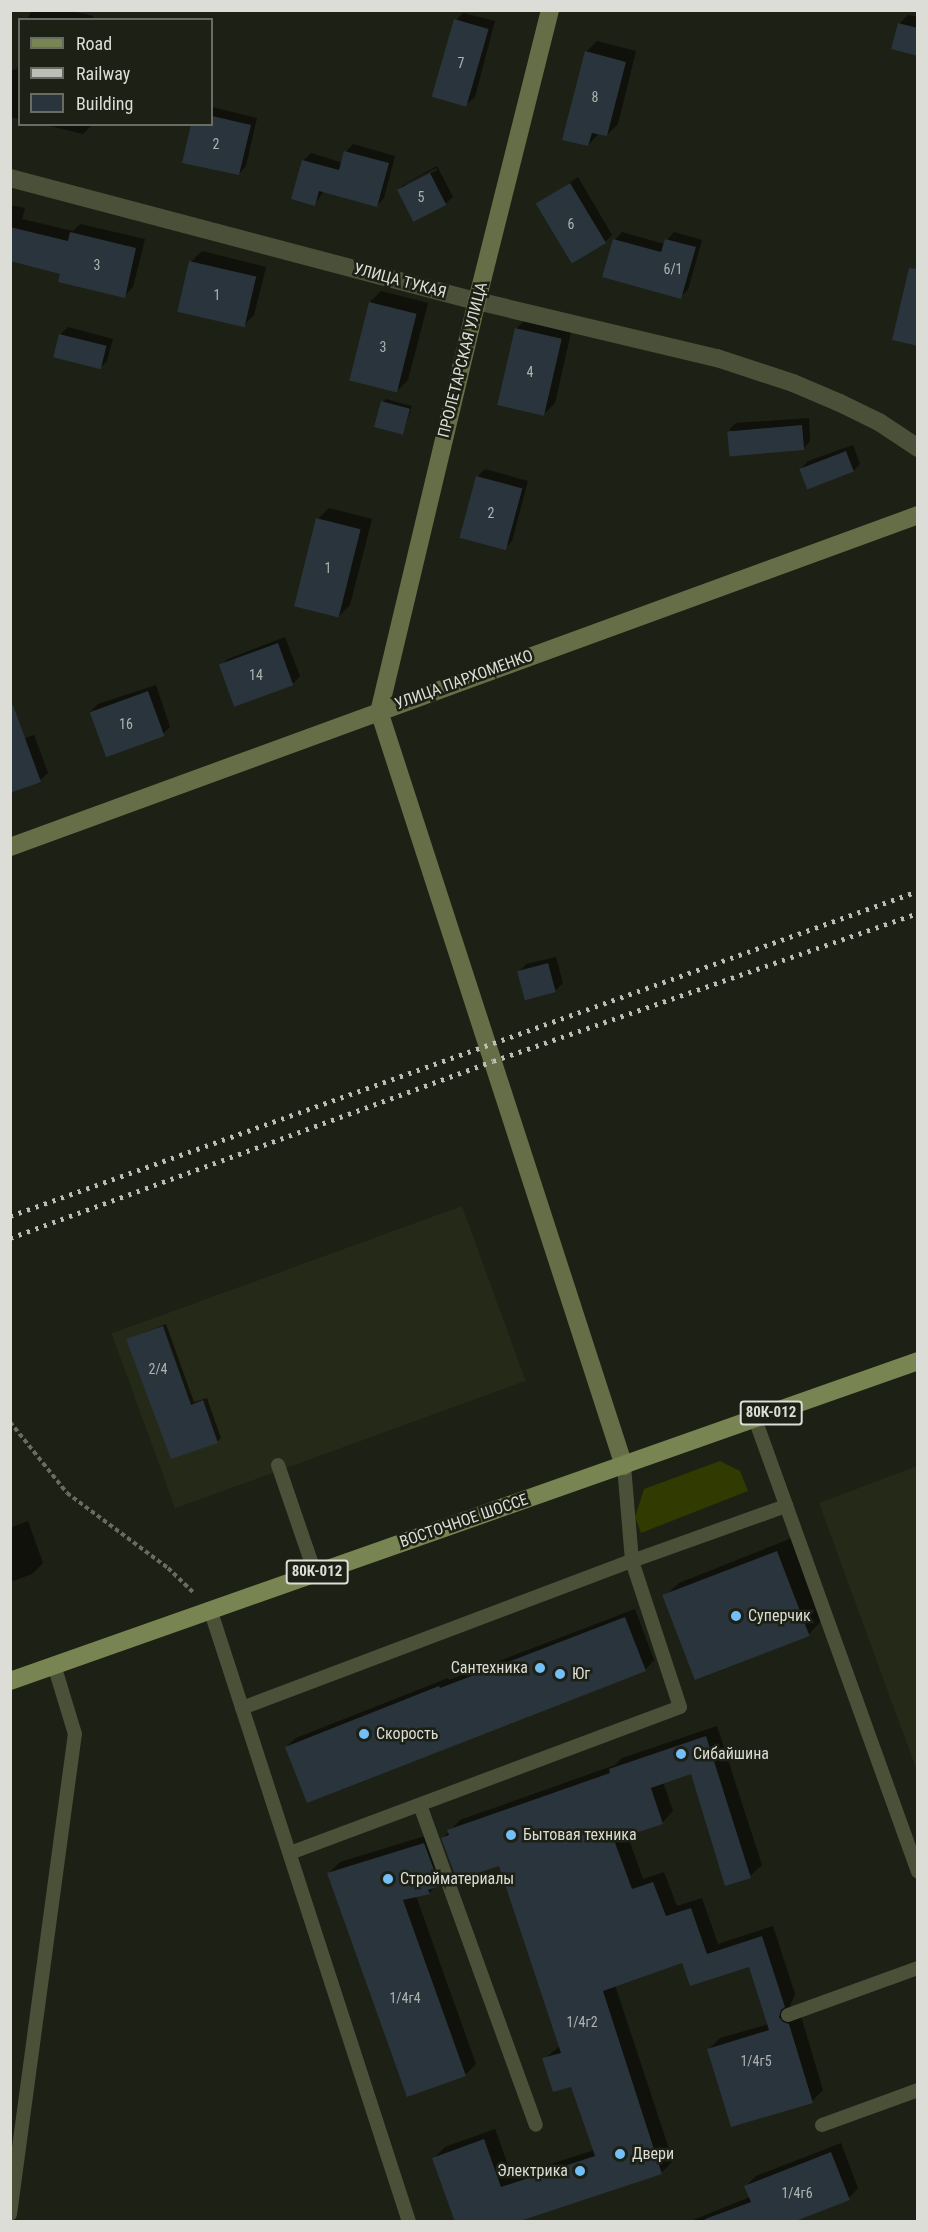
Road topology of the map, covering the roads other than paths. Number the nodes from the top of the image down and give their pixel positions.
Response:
1 (550, 10) edge
2 (10, 178) edge
3 (477, 301) junction
4 (918, 448) edge
5 (918, 515) edge
6 (379, 711) junction
7 (10, 847) edge
8 (918, 1361) edge
9 (755, 1419) junction
10 (278, 1465) dead end
11 (624, 1466) junction
12 (786, 1506) junction
13 (632, 1561) junction
14 (315, 1573) junction
15 (210, 1609) junction
16 (54, 1665) junction
17 (10, 1681) edge
18 (242, 1708) junction
19 (420, 1805) junction
20 (290, 1853) junction
21 (918, 1872) edge
22 (918, 1968) edge
23 (788, 2015) dead end
24 (918, 2090) edge
25 (822, 2124) dead end
26 (536, 2125) dead end
27 (10, 2214) edge
28 (409, 2222) edge

1 - 3 main road, ПРОЛЕТАРСКАЯ УЛИЦА
2 - 3 street, УЛИЦА ТУКАЯ
3 - 4 street, УЛИЦА ТУКАЯ
3 - 6 main road, ПРОЛЕТАРСКАЯ УЛИЦА
5 - 6 main road, УЛИЦА ПАРХОМЕНКО
6 - 7 main road, УЛИЦА ПАРХОМЕНКО
6 - 11 main road
8 - 9 main road, ВОСТОЧНОЕ ШОССЕ / 80К-012
9 - 11 main road, ВОСТОЧНОЕ ШОССЕ / 80К-012
9 - 12 lane
10 - 14 lane
11 - 13 lane
11 - 14 main road, ВОСТОЧНОЕ ШОССЕ / 80К-012
12 - 13 lane
12 - 21 lane
13 - 18 lane
13 - 19 lane
14 - 15 main road, ВОСТОЧНОЕ ШОССЕ / 80К-012
15 - 16 main road, ВОСТОЧНОЕ ШОССЕ / 80К-012
15 - 18 lane
16 - 17 main road, ВОСТОЧНОЕ ШОССЕ / 80К-012
16 - 27 lane
18 - 20 lane
19 - 20 lane
19 - 26 lane
20 - 28 lane
22 - 23 lane
24 - 25 lane

